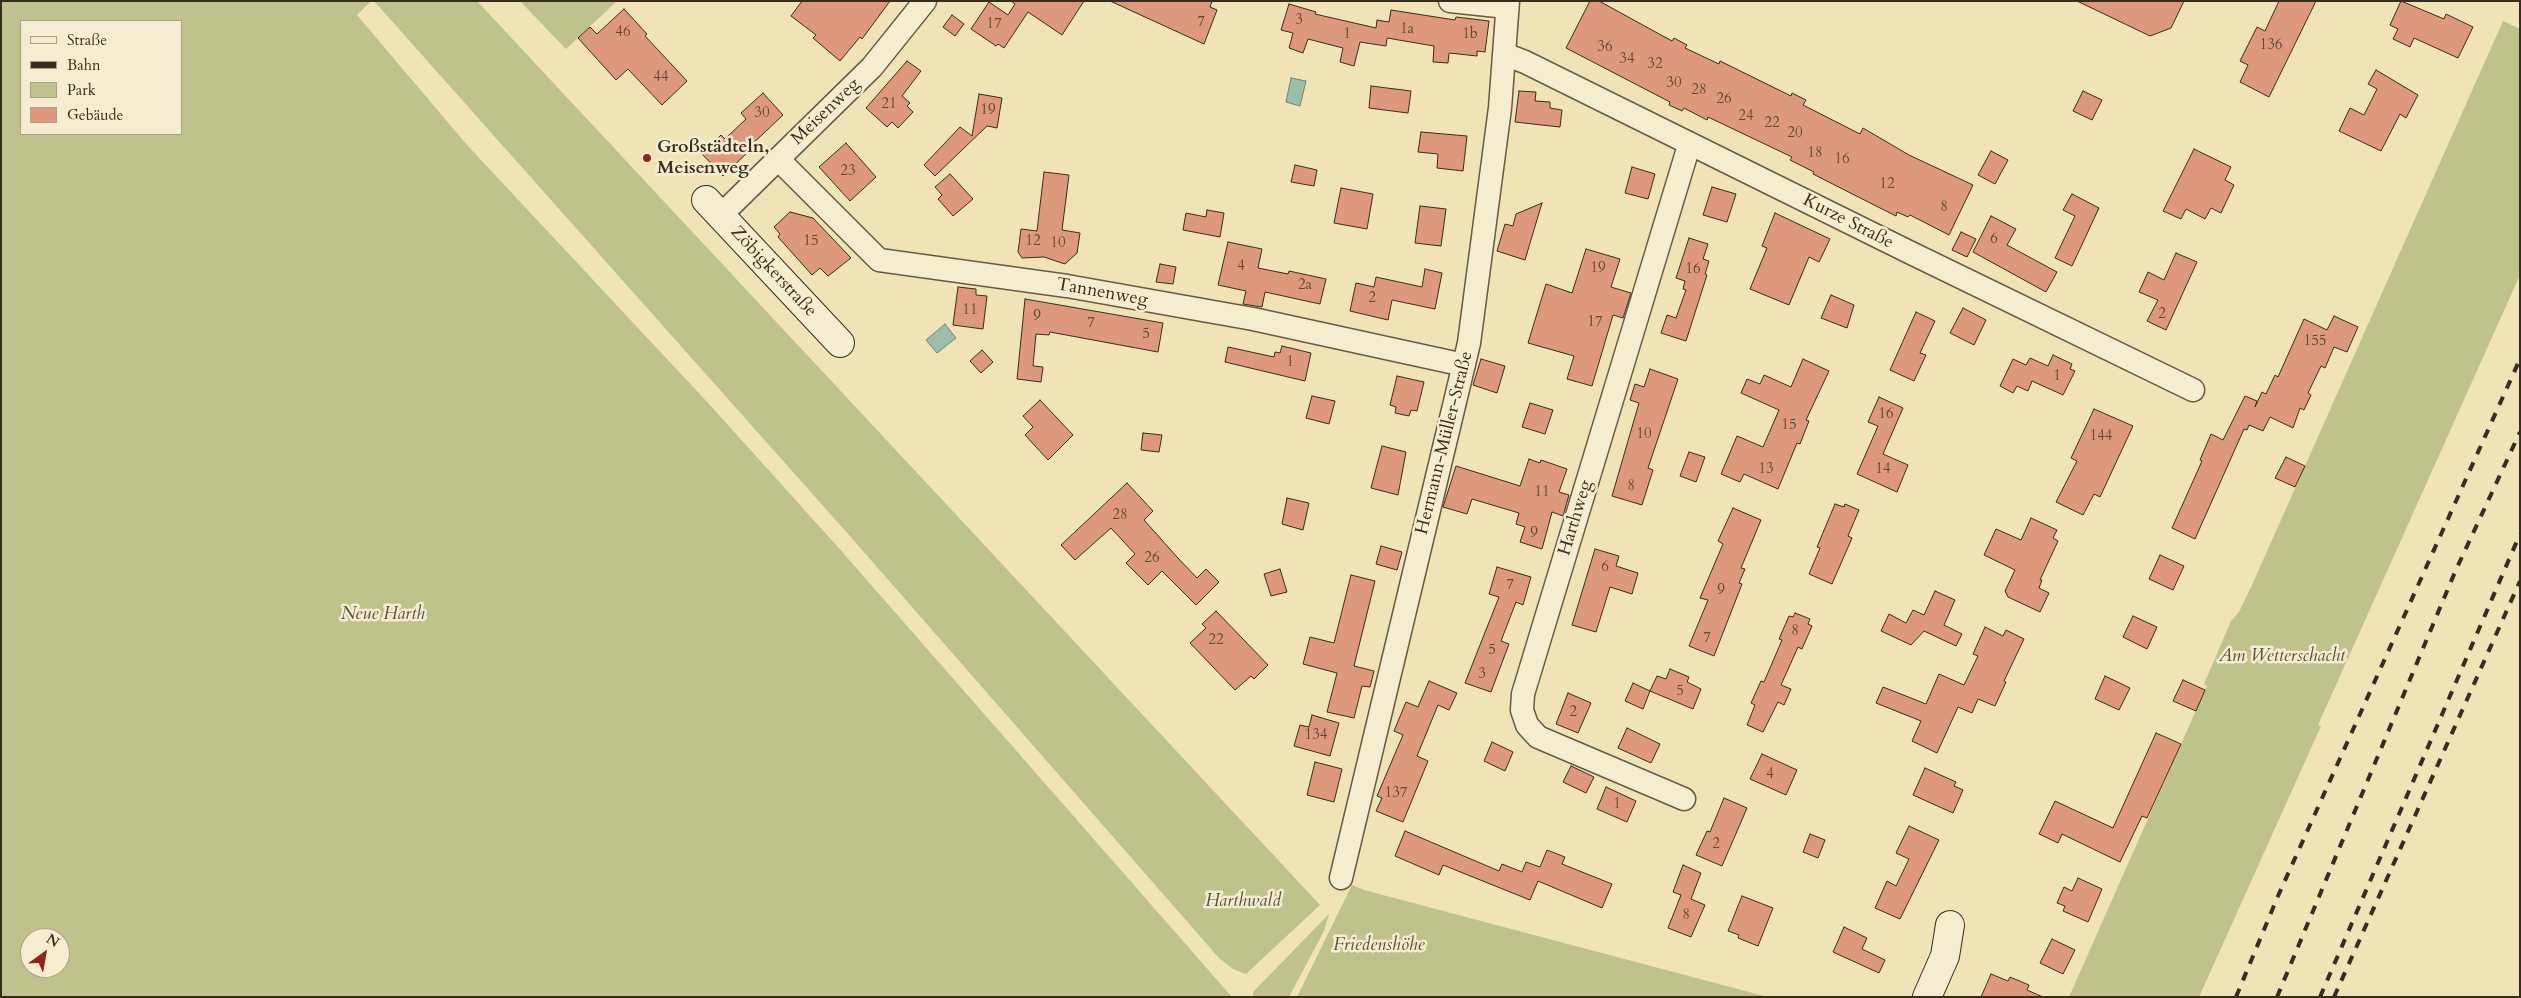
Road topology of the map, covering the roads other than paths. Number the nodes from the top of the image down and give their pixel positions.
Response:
1 (925, 1) edge
2 (1450, 1) edge
3 (1508, 4) edge
4 (1504, 54) junction
5 (1691, 144) junction
6 (778, 159) junction
7 (713, 208) joint
8 (840, 343) dead end
9 (1464, 365) junction
10 (2192, 390) dead end
11 (1684, 799) dead end
12 (1341, 878) dead end
13 (1950, 925) dead end
14 (1927, 997) edge

1 - 6 street, Meisenweg
2 - 3 street
3 - 4 street, Hermann-Müller-Straße
4 - 5 street, Kurze Straße
4 - 9 street, Hermann-Müller-Straße
5 - 10 street, Kurze Straße
5 - 11 street, Harthweg
6 - 7 street, Meisenweg
6 - 9 street, Tannenweg
7 - 8 main road, Zöbigkerstraße
9 - 12 street, Hermann-Müller-Straße
13 - 14 main road

